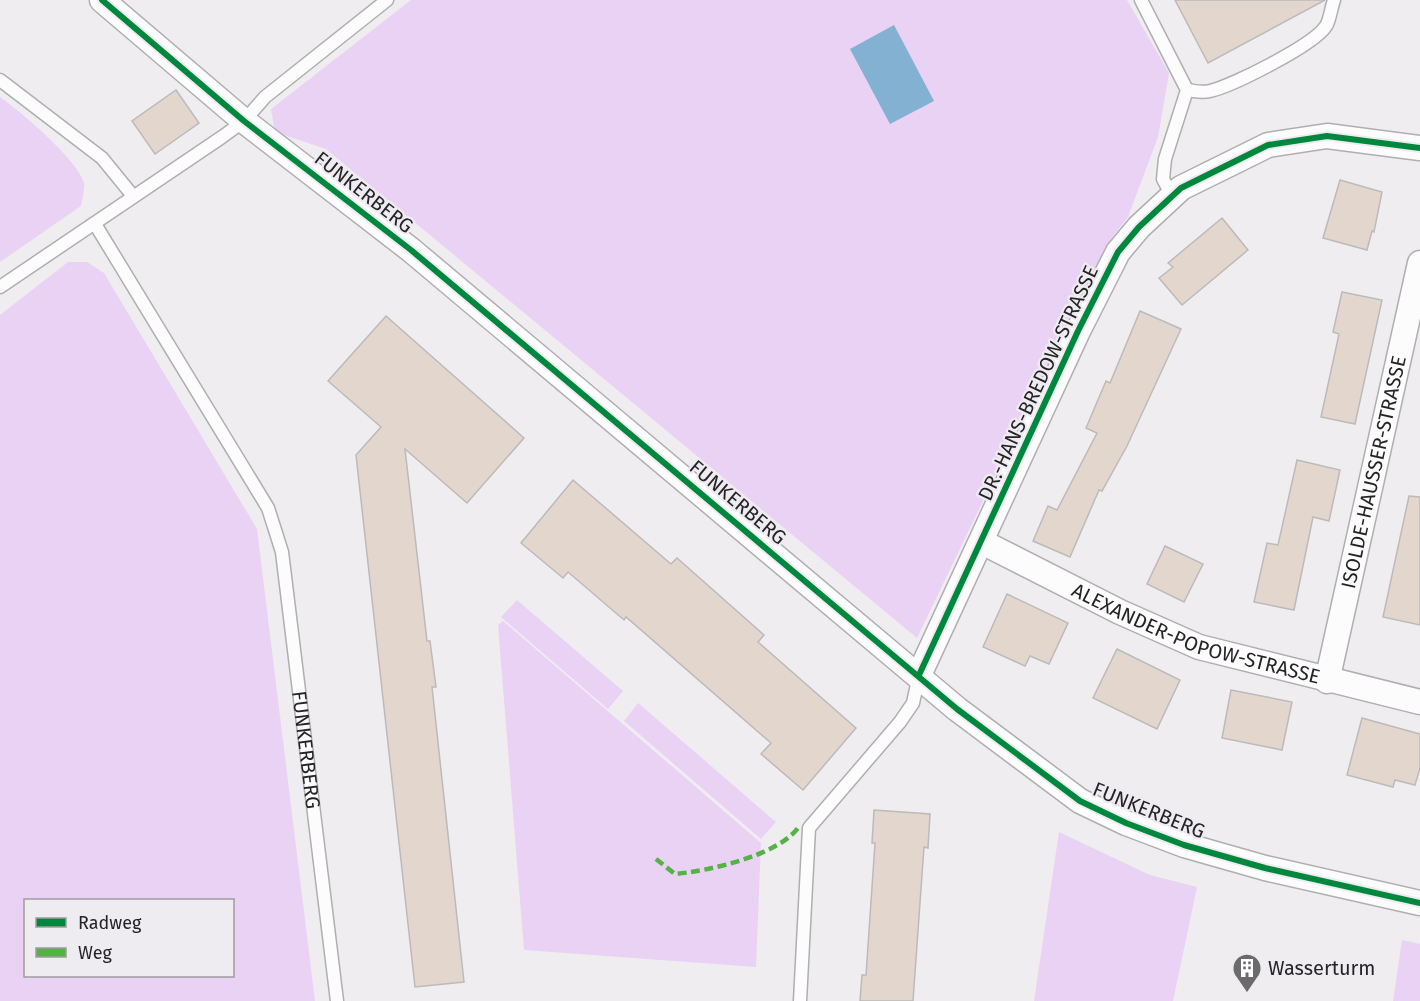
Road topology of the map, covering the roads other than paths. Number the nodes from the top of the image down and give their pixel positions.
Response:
1 (102, 0) edge
2 (387, 0) edge
3 (1141, 0) edge
4 (1334, 0) edge
5 (0, 80) edge
6 (1187, 90) junction
7 (244, 121) junction
8 (1420, 148) edge
9 (133, 196) junction
10 (1172, 196) junction
11 (95, 225) junction
12 (1420, 263) edge
13 (0, 287) edge
14 (982, 542) junction
15 (919, 675) junction
16 (1326, 681) junction
17 (1420, 702) edge
18 (1420, 903) edge
19 (337, 1001) edge
20 (800, 1001) edge

1 - 7 street, FUNKERBERG
2 - 7 lane
3 - 6 lane
4 - 6 lane
5 - 9 lane
6 - 10 lane
7 - 9 lane
7 - 15 street, FUNKERBERG
8 - 10 street, DR.-HANS-BREDOW-STRASSE
9 - 11 lane
10 - 14 street, DR.-HANS-BREDOW-STRASSE
11 - 13 lane
11 - 19 lane, FUNKERBERG
12 - 16 street, ISOLDE-HAUSSER-STRASSE
14 - 15 street, DR.-HANS-BREDOW-STRASSE
14 - 16 street, ALEXANDER-POPOW-STRASSE
15 - 18 street, FUNKERBERG
15 - 20 lane
16 - 17 street, ALEXANDER-POPOW-STRASSE

